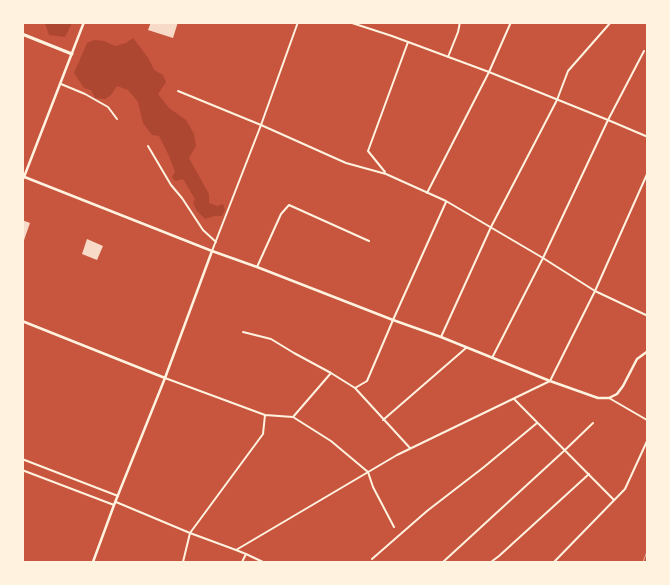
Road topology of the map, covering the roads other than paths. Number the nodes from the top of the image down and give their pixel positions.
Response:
1 (84, 22) edge
2 (298, 22) edge
3 (349, 22) edge
4 (460, 22) edge
5 (512, 22) edge
6 (611, 22) edge
7 (22, 34) edge
8 (408, 42) junction
9 (644, 51) dead end
10 (72, 54) junction
11 (448, 57) junction
12 (489, 72) junction
13 (61, 84) junction
14 (178, 91) dead end
15 (557, 100) junction
16 (117, 119) dead end
17 (608, 120) junction
18 (261, 125) junction
19 (648, 137) edge
20 (148, 146) dead end
21 (648, 172) edge
22 (386, 174) junction
23 (23, 177) edge
24 (22, 182) edge
25 (427, 193) junction
26 (446, 201) junction
27 (492, 227) junction
28 (369, 241) dead end
29 (216, 242) junction
30 (212, 251) junction
31 (543, 258) junction
32 (257, 267) junction
33 (595, 290) junction
34 (648, 316) edge
35 (393, 320) junction
36 (22, 321) edge
37 (243, 332) dead end
38 (441, 337) junction
39 (466, 348) junction
40 (648, 351) edge
41 (492, 358) junction
42 (331, 373) junction
43 (165, 378) junction
44 (550, 381) junction
45 (355, 388) junction
46 (609, 398) junction
47 (514, 399) junction
48 (265, 415) junction
49 (293, 417) junction
50 (383, 420) junction
51 (593, 422) dead end
52 (648, 422) edge
53 (537, 423) junction
54 (648, 439) edge
55 (410, 448) junction
56 (565, 450) junction
57 (22, 459) edge
58 (22, 470) edge
59 (368, 472) junction
60 (589, 474) junction
61 (118, 496) junction
62 (614, 500) junction
63 (115, 503) junction
64 (394, 527) dead end
65 (190, 533) junction
66 (236, 550) junction
67 (246, 554) junction
68 (372, 559) dead end
69 (93, 562) edge
70 (183, 562) edge
71 (242, 562) edge
72 (263, 562) edge
73 (445, 562) edge
74 (490, 562) edge
75 (554, 562) edge

1 - 10 street
2 - 18 street
3 - 8 street
4 - 11 street
5 - 12 street
6 - 15 street
7 - 10 main road
8 - 11 street
8 - 22 street
9 - 17 street
10 - 13 street
11 - 12 street
12 - 15 street
12 - 25 street
13 - 16 street
13 - 23 street
14 - 18 street
15 - 17 street
15 - 27 street
17 - 19 street
17 - 31 street
18 - 22 street
18 - 29 street
20 - 29 street
21 - 33 street
22 - 25 street
23 - 24 street
23 - 30 street
25 - 26 street
26 - 27 street
26 - 35 street
27 - 31 street
27 - 38 street
28 - 32 street
29 - 30 street
30 - 32 street
30 - 43 street
31 - 33 street
31 - 41 street
32 - 35 street
33 - 34 street
33 - 44 street
35 - 38 street
35 - 45 street
36 - 43 street
37 - 42 street
38 - 39 street
39 - 41 street
39 - 50 street
40 - 46 street
41 - 44 street
42 - 45 street
42 - 49 street
43 - 48 street
43 - 61 street
44 - 46 street
44 - 47 street
45 - 50 street
46 - 52 street
47 - 53 street
47 - 55 street
48 - 49 street
48 - 65 street
49 - 59 street
50 - 55 street
51 - 56 street
53 - 56 street
53 - 68 street
54 - 62 street
55 - 59 street
56 - 60 street
56 - 73 street
57 - 61 street
58 - 63 street
59 - 64 street
59 - 66 street
60 - 62 street
60 - 74 street
61 - 63 street
62 - 75 street
63 - 65 street
63 - 69 street
65 - 66 street
65 - 70 street
66 - 67 street
67 - 71 street
67 - 72 street

